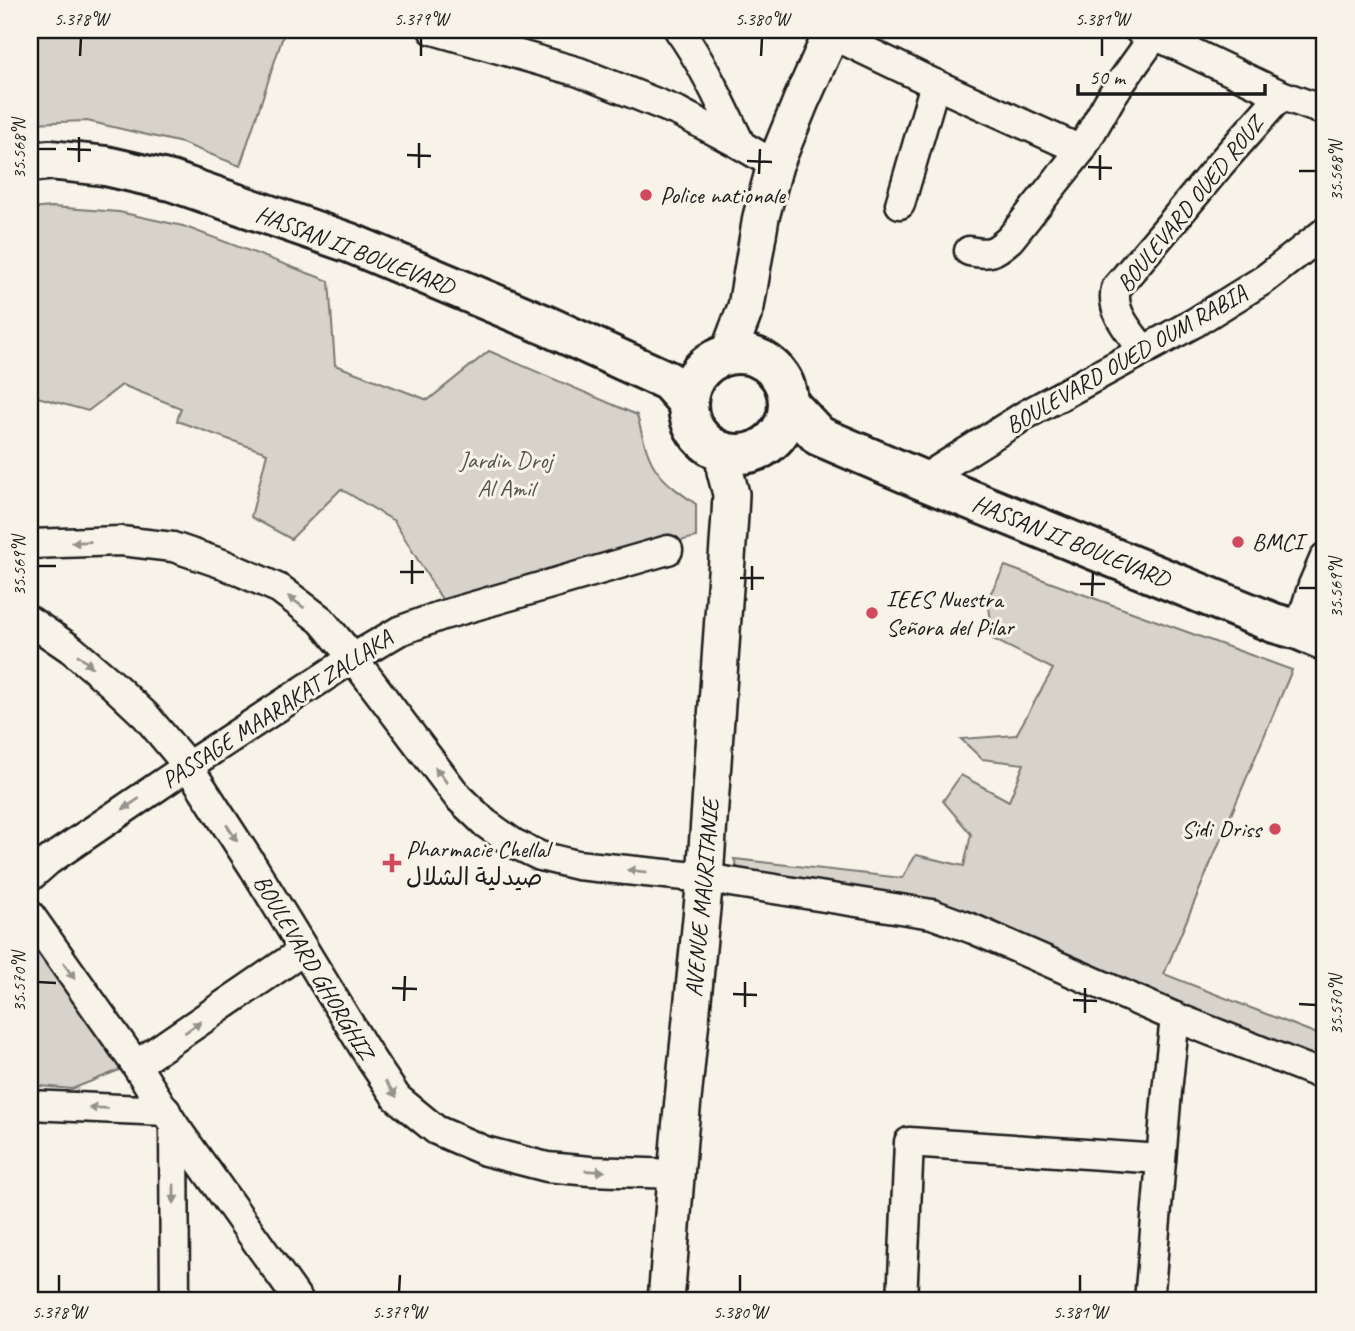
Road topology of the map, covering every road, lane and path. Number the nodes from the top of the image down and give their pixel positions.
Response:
1 (433, 30) edge
2 (832, 32) edge
3 (1147, 32) edge
4 (687, 35) edge
5 (935, 84) junction
6 (1281, 95) junction
7 (1325, 111) edge
8 (741, 145) junction
9 (1081, 150) junction
10 (30, 162) edge
11 (775, 165) junction
12 (900, 204) dead end
13 (1325, 232) edge
14 (969, 251) dead end
15 (1143, 351) junction
16 (740, 355) junction
17 (684, 387) junction
18 (790, 405) junction
19 (819, 436) junction
20 (749, 449) junction
21 (922, 480) junction
22 (30, 544) edge
23 (668, 550) dead end
24 (1325, 557) edge
25 (30, 621) edge
26 (1312, 635) edge
27 (353, 658) junction
28 (188, 766) junction
29 (30, 877) edge
30 (705, 878) junction
31 (30, 915) edge
32 (303, 950) junction
33 (1175, 1017) junction
34 (136, 1065) junction
35 (1325, 1076) edge
36 (30, 1105) edge
37 (170, 1118) junction
38 (1161, 1159) junction
39 (676, 1174) junction
40 (175, 1301) edge
41 (299, 1301) edge
42 (666, 1301) edge
43 (902, 1301) edge
44 (1149, 1301) edge

1 - 8 street
2 - 5 street
2 - 11 street
3 - 6 street
3 - 9 street
4 - 8 street
5 - 9 street
5 - 12 street
6 - 7 street
6 - 15 street, BOULEVARD OUED ROUZ
8 - 11 street
9 - 14 street
10 - 17 main road, HASSAN II BOULEVARD
11 - 16 street
13 - 15 street, BOULEVARD OUED OUM RABIA
15 - 21 street, BOULEVARD OUED OUM RABIA
16 - 17 main road
16 - 18 main road
17 - 20 main road
18 - 19 main road, HASSAN II BOULEVARD
18 - 20 main road
19 - 20 main road
19 - 21 main road, HASSAN II BOULEVARD
20 - 30 street, AVENUE MAURITANIE
21 - 26 main road, HASSAN II BOULEVARD
27 -> 22 street
23 - 27 street, PASSAGE MAARAKAT ZALLAKA
24 - 26 street
25 -> 28 street, BOULEVARD GHORGHIZ
27 - 28 street, PASSAGE MAARAKAT ZALLAKA
30 -> 27 street
28 -> 29 street, PASSAGE MAARAKAT ZALLAKA
28 -> 32 street, BOULEVARD GHORGHIZ
30 - 33 street
30 - 39 street, AVENUE MAURITANIE
31 -> 34 street
34 -> 32 street
32 -> 39 street, BOULEVARD GHORGHIZ
33 - 35 street
33 - 38 street
34 - 37 street
37 -> 36 street
37 -> 40 street
37 - 41 street
38 - 43 street
38 - 44 street
39 - 42 street, AVENUE MAURITANIE

